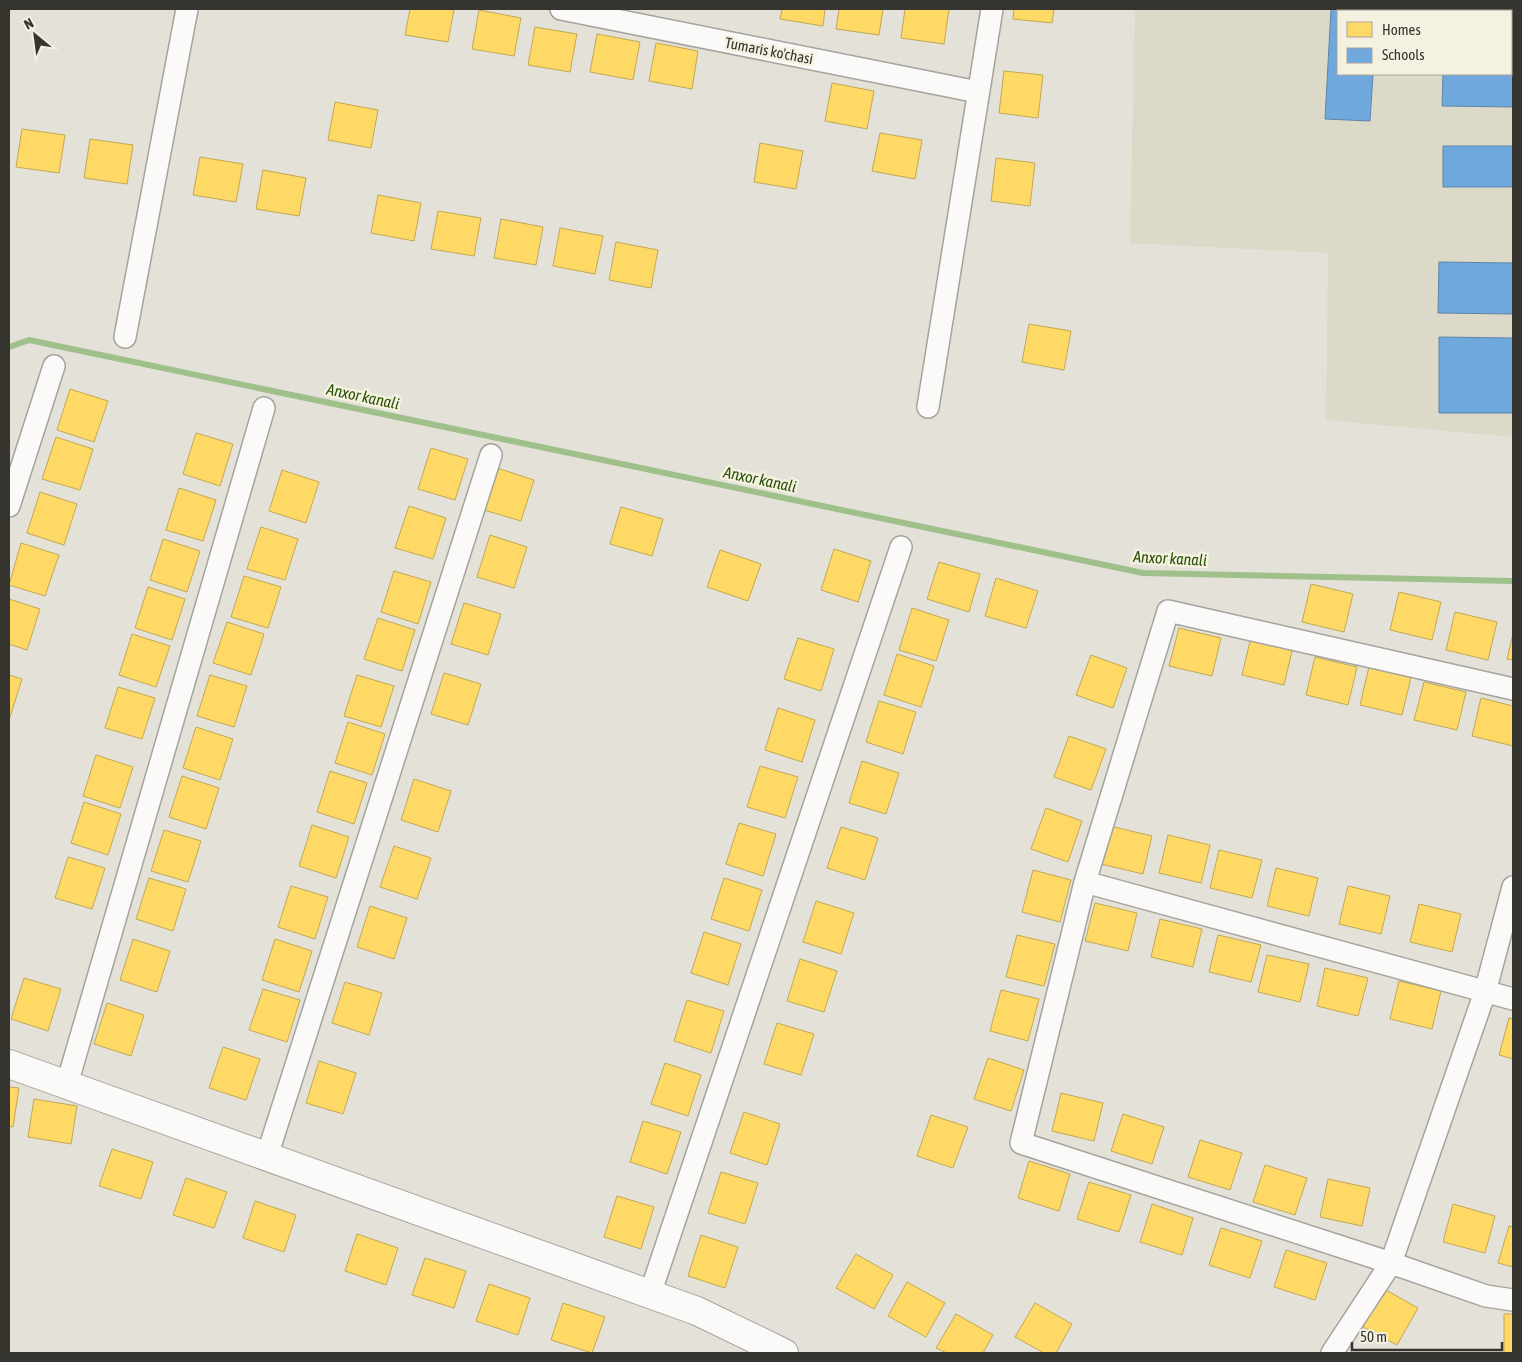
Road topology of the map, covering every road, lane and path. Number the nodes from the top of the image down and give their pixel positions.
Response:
1 (187, 9) edge
2 (561, 9) edge
3 (992, 9) edge
4 (978, 92) junction
5 (124, 337) dead end
6 (54, 366) dead end
7 (928, 407) dead end
8 (264, 408) dead end
9 (491, 455) dead end
10 (9, 506) edge
11 (902, 547) dead end
12 (1513, 690) edge
13 (1085, 882) junction
14 (1513, 887) edge
15 (1485, 992) junction
16 (1513, 999) edge
17 (9, 1064) edge
18 (67, 1084) junction
19 (267, 1156) junction
20 (1391, 1263) junction
21 (650, 1294) junction
22 (1513, 1300) edge
23 (784, 1353) edge
24 (1332, 1353) edge

1 - 5 street
2 - 4 street, Tumaris ko'chasi
3 - 4 street
4 - 7 street
6 - 10 street
8 - 18 street
9 - 19 street
11 - 21 street
12 - 13 street
13 - 15 street
13 - 20 street
14 - 15 street
15 - 16 street
15 - 20 street
17 - 18 street
18 - 19 street
19 - 21 street
20 - 22 street
20 - 24 street
21 - 23 street

